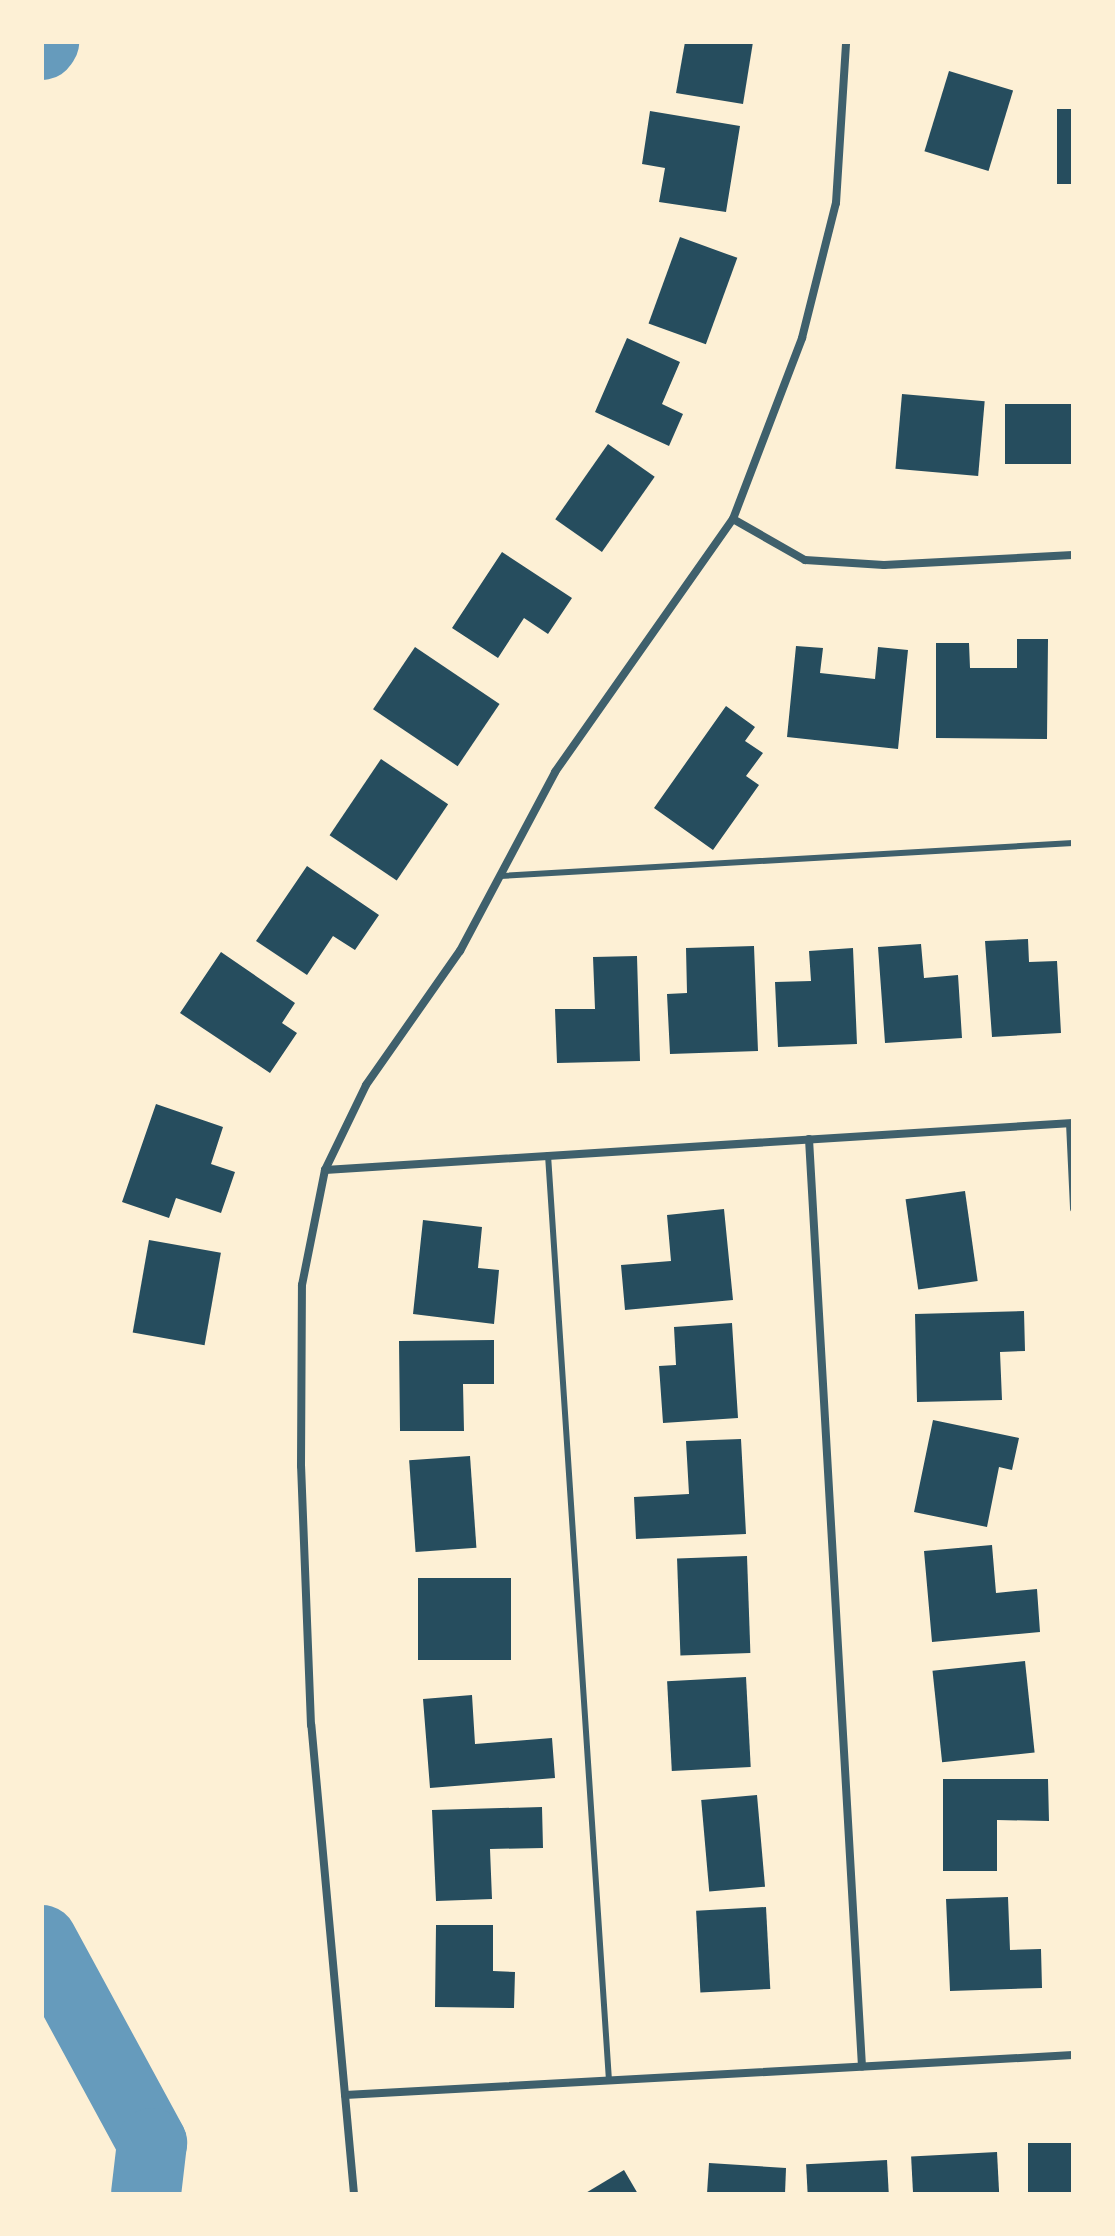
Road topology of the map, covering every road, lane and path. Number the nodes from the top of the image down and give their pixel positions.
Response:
1 (846, 42) edge
2 (733, 519) junction
3 (1073, 555) edge
4 (1073, 843) edge
5 (500, 876) junction
6 (1071, 1123) edge
7 (809, 1139) junction
8 (548, 1155) junction
9 (325, 1170) junction
10 (1073, 1209) edge
11 (1073, 2055) edge
12 (862, 2066) junction
13 (609, 2080) junction
14 (345, 2095) junction
15 (354, 2194) edge

1 - 2 street
2 - 3 street
2 - 5 street
4 - 5 lane
5 - 9 street
6 - 7 street
6 - 10 lane
7 - 8 street
7 - 12 street
8 - 9 street
8 - 13 lane
9 - 14 street
11 - 12 street
12 - 13 street
13 - 14 street
14 - 15 street

